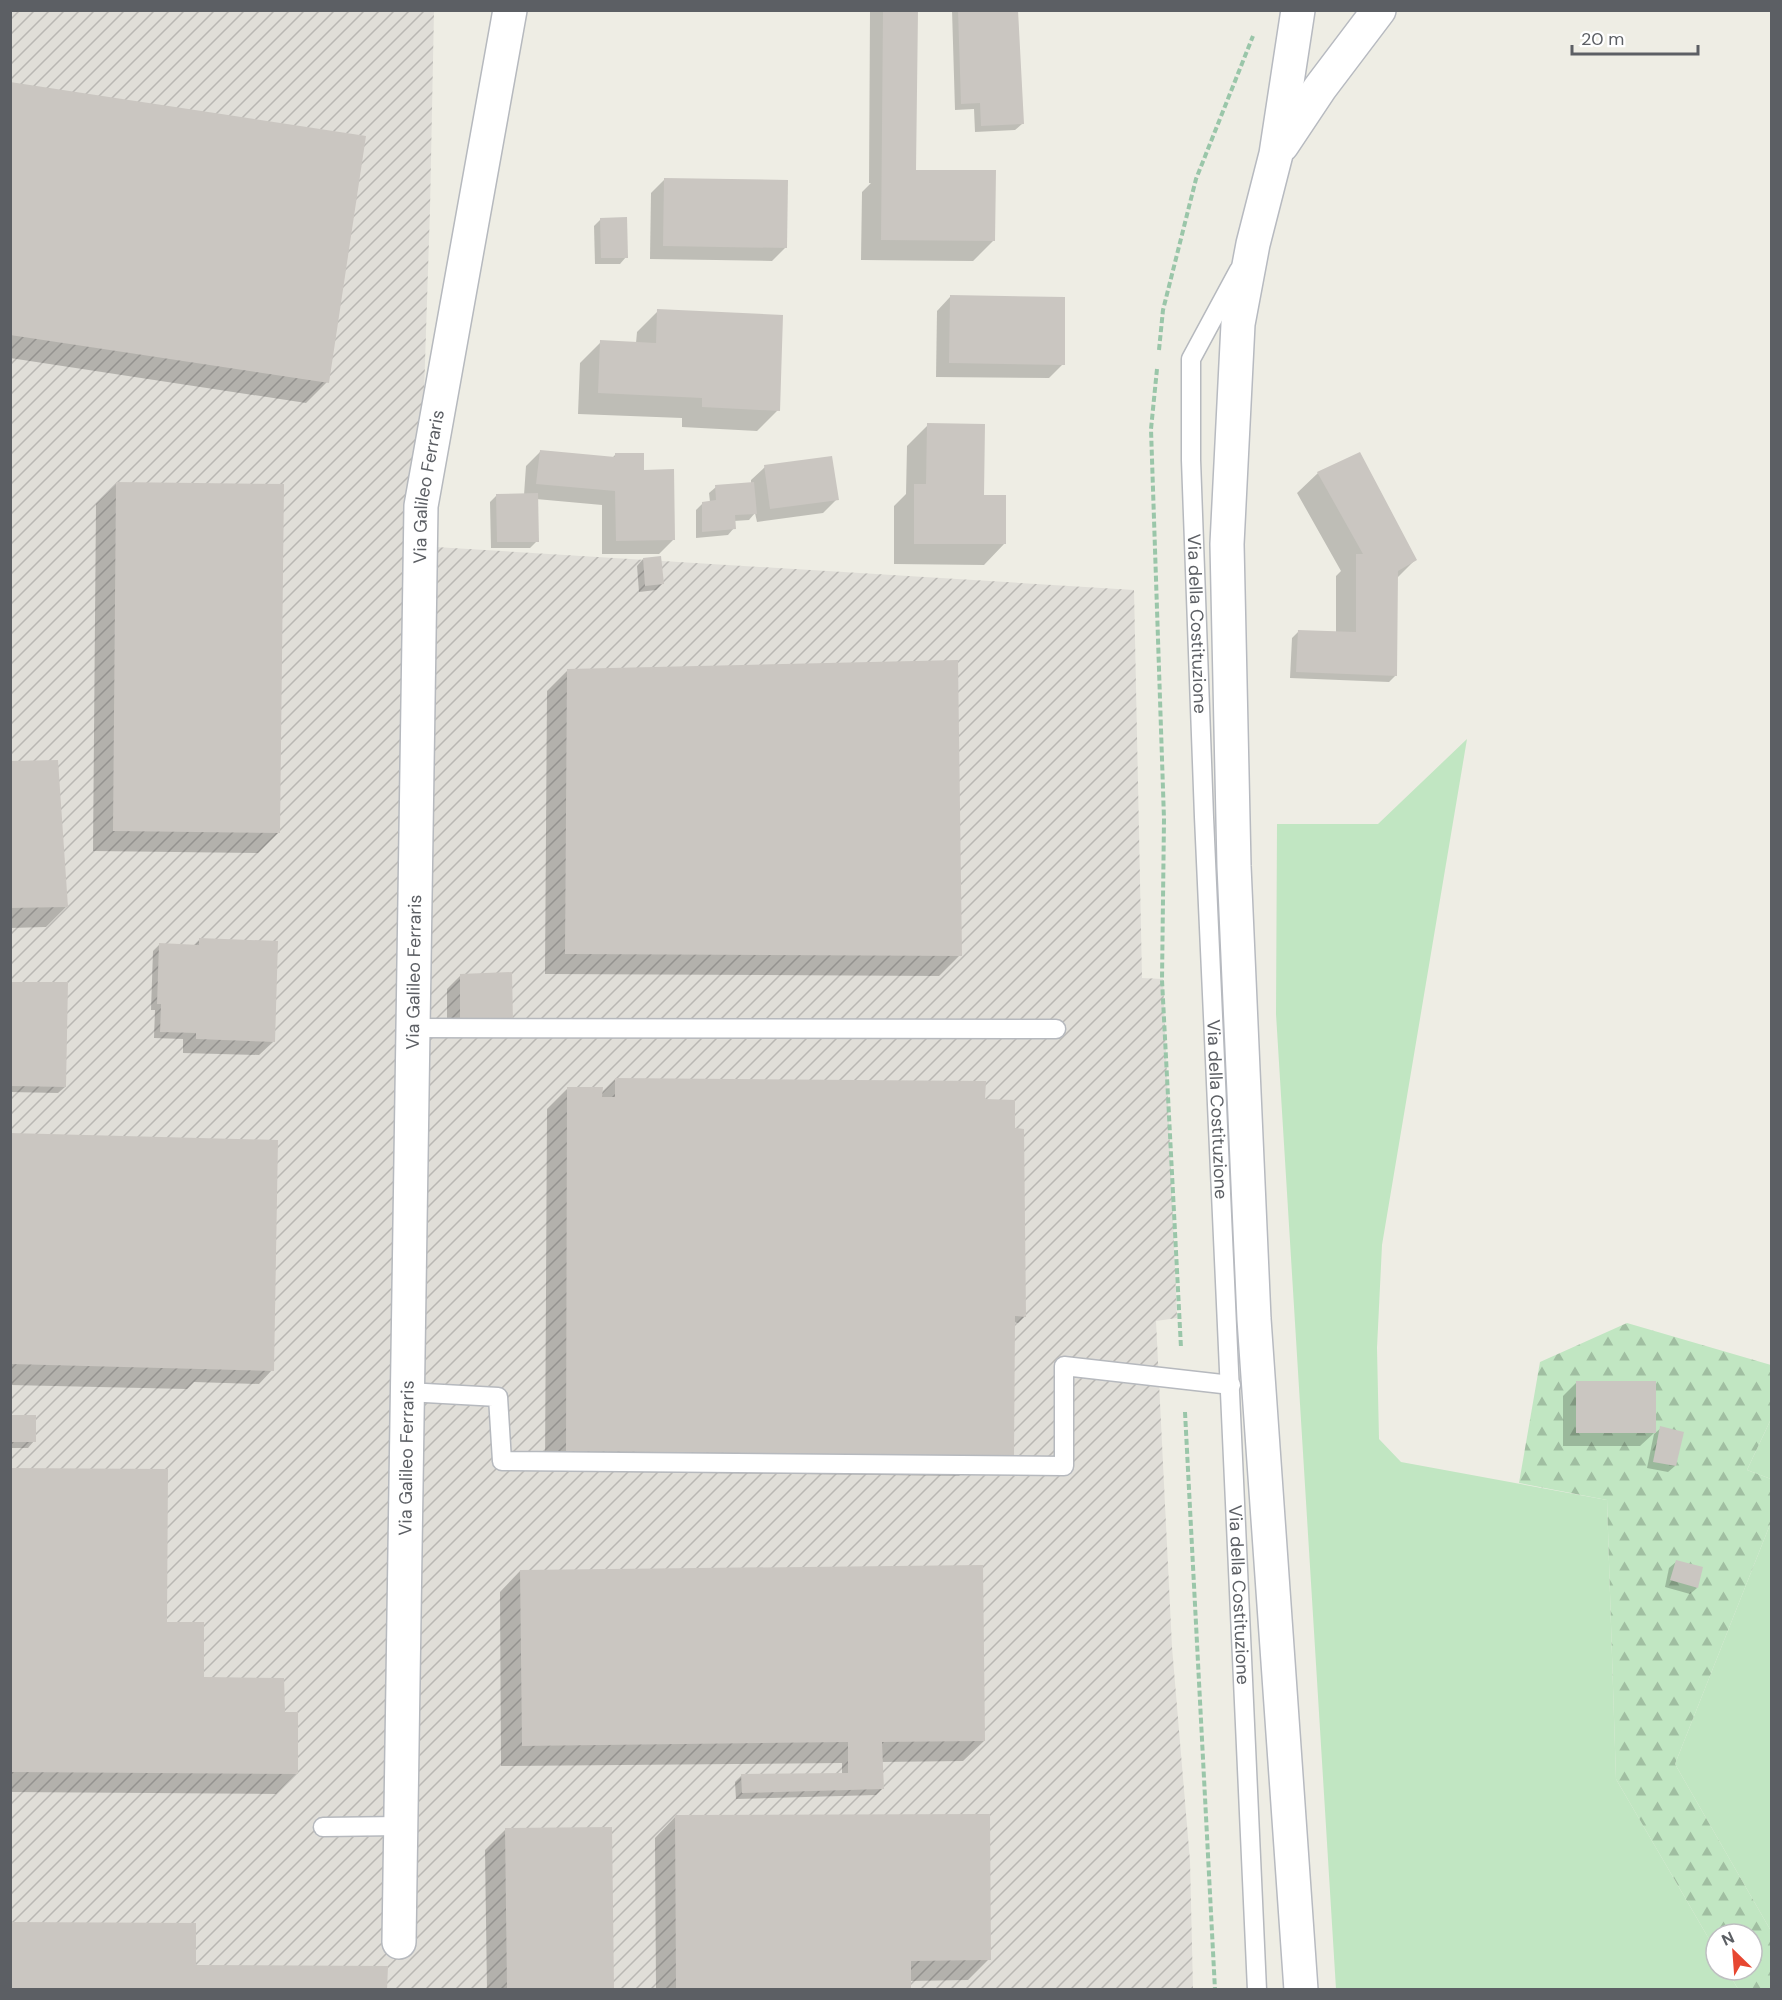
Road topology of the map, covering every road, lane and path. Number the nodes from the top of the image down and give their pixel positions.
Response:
1 (510, 10) edge
2 (1298, 10) edge
3 (1379, 10) edge
4 (1276, 154) junction
5 (1253, 244) junction
6 (413, 1028) junction
7 (1056, 1029) dead end
8 (1231, 1385) junction
9 (407, 1392) junction
10 (400, 1826) junction
11 (323, 1827) dead end
12 (399, 1942) dead end
13 (1257, 1989) edge
14 (1301, 1989) edge

1 - 6 main road, Via Galileo Ferraris
2 - 4 main road, Via della Costituzione
3 - 4 main road, Via della Costituzione
4 - 5 main road, Via della Costituzione
5 - 8 lane, Via della Costituzione
5 - 14 main road, Via della Costituzione
6 - 7 lane
6 - 9 main road, Via Galileo Ferraris
8 - 9 lane
8 - 13 lane, Via della Costituzione
9 - 10 main road, Via Galileo Ferraris
10 - 11 lane
10 - 12 main road, Via Galileo Ferraris

